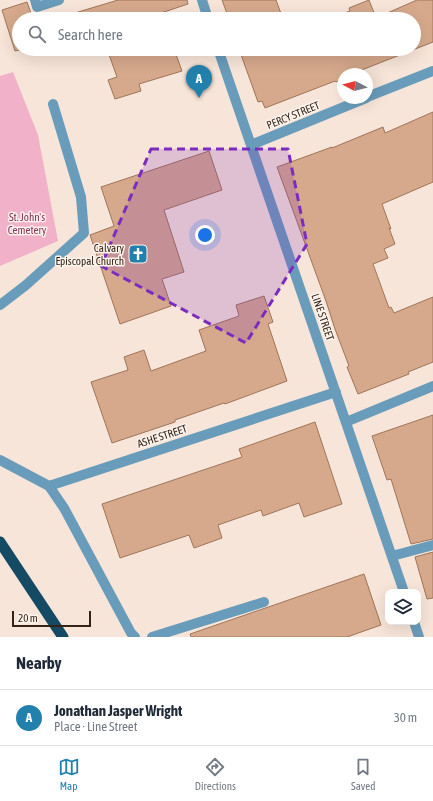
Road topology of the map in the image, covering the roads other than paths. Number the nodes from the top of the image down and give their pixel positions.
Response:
1 (35, 0) edge
2 (59, 0) edge
3 (202, 0) edge
4 (206, 12) edge
5 (220, 56) edge
6 (433, 71) edge
7 (373, 95) edge
8 (53, 104) dead end
9 (351, 104) edge
10 (251, 145) junction
11 (0, 305) edge
12 (433, 386) edge
13 (336, 392) junction
14 (346, 422) junction
15 (0, 460) edge
16 (49, 486) junction
17 (0, 542) edge
18 (433, 545) edge
19 (392, 556) junction
20 (403, 589) edge
21 (264, 602) dead end
22 (415, 625) edge
23 (63, 637) edge
24 (135, 637) edge
25 (152, 637) edge
26 (419, 637) edge

1 - 2 street
3 - 4 street
5 - 10 street, LINE STREET
6 - 7 street, PERCY STREET
8 - 11 street
9 - 10 street, PERCY STREET
10 - 13 street, LINE STREET
12 - 14 street
13 - 14 street, LINE STREET
13 - 16 street, ASHE STREET
14 - 19 street, LINE STREET
15 - 16 street
16 - 24 street
17 - 23 highway
18 - 19 street
19 - 20 street, LINE STREET
21 - 25 street
22 - 26 street

